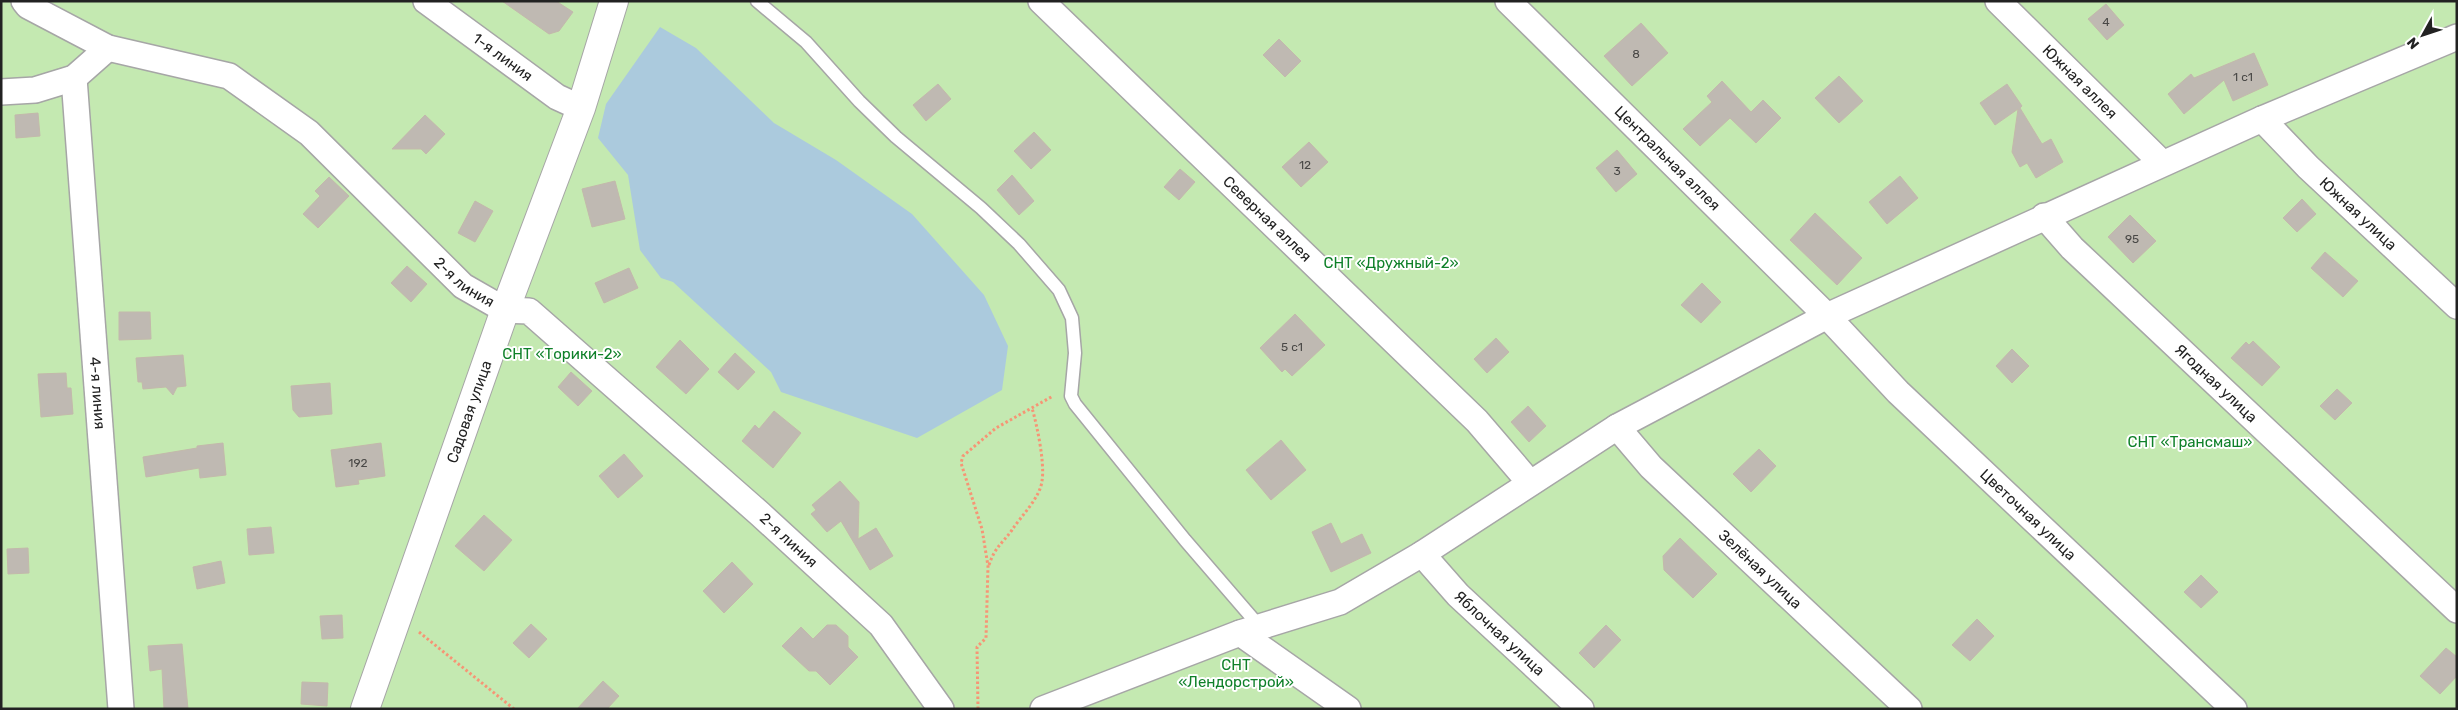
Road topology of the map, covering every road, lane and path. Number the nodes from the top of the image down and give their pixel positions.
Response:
1 (24, 1) edge
2 (426, 1) edge
3 (614, 1) edge
4 (757, 1) edge
5 (1041, 1) edge
6 (1508, 1) edge
7 (1998, 1) edge
8 (2457, 37) edge
9 (108, 48) junction
10 (74, 78) junction
11 (1, 92) edge
12 (581, 108) junction
13 (2262, 118) junction
14 (2162, 164) junction
15 (2044, 216) junction
16 (2457, 306) edge
17 (505, 310) junction
18 (1827, 316) junction
19 (1071, 396) junction
20 (1032, 408) junction
21 (1617, 427) junction
22 (1530, 483) junction
23 (1422, 554) junction
24 (988, 566) junction
25 (2457, 610) edge
26 (397, 615) junction
27 (1250, 630) junction
28 (122, 709) edge
29 (365, 709) edge
30 (514, 709) edge
31 (941, 709) edge
32 (978, 709) edge
33 (1043, 709) edge
34 (1348, 709) edge
35 (1581, 709) edge
36 (1909, 709) edge
37 (2234, 709) edge

1 - 9 street, 2-я линия
2 - 12 street, 1-я линия
3 - 12 street, Садовая улица
4 - 19 lane
5 - 22 street, Северная аллея
6 - 18 street, Центральная аллея
7 - 14 street, Южная аллея
8 - 13 street
9 - 10 street
9 - 17 street, 2-я линия
10 - 11 street
10 - 28 street, 4-я линия
12 - 17 street, Садовая улица
13 - 14 street
13 - 16 street, Южная улица
14 - 15 street
15 - 18 street
15 - 25 street, Ягодная улица
17 - 26 street, Садовая улица
17 - 31 street, 2-я линия
18 - 21 street
18 - 37 street, Цветочная улица
19 - 20 path
19 - 27 lane
20 - 24 path
20 - 24 path
21 - 22 street
21 - 36 street, Зелёная улица
22 - 23 street
23 - 27 street
23 - 35 street, Яблочная улица
24 - 32 path
26 - 29 street, Садовая улица
26 - 30 path
27 - 33 street
27 - 34 street

